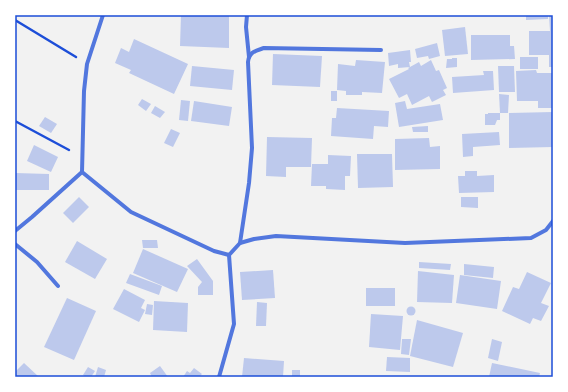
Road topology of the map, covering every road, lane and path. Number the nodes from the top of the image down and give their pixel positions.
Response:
1 (103, 15) edge
2 (247, 15) edge
3 (15, 20) edge
4 (381, 50) dead end
5 (249, 57) junction
6 (87, 64) junction
7 (15, 121) edge
8 (82, 157) junction
9 (82, 172) junction
10 (553, 221) edge
11 (15, 230) edge
12 (240, 243) junction
13 (15, 244) edge
14 (229, 255) junction
15 (58, 286) dead end
16 (219, 377) edge

1 - 6 street
2 - 5 street
3 - 6 path
4 - 5 street
5 - 12 street
6 - 8 street
7 - 8 path
8 - 9 street
9 - 11 street
9 - 14 street
10 - 12 street
12 - 14 street
13 - 15 street
14 - 16 street

